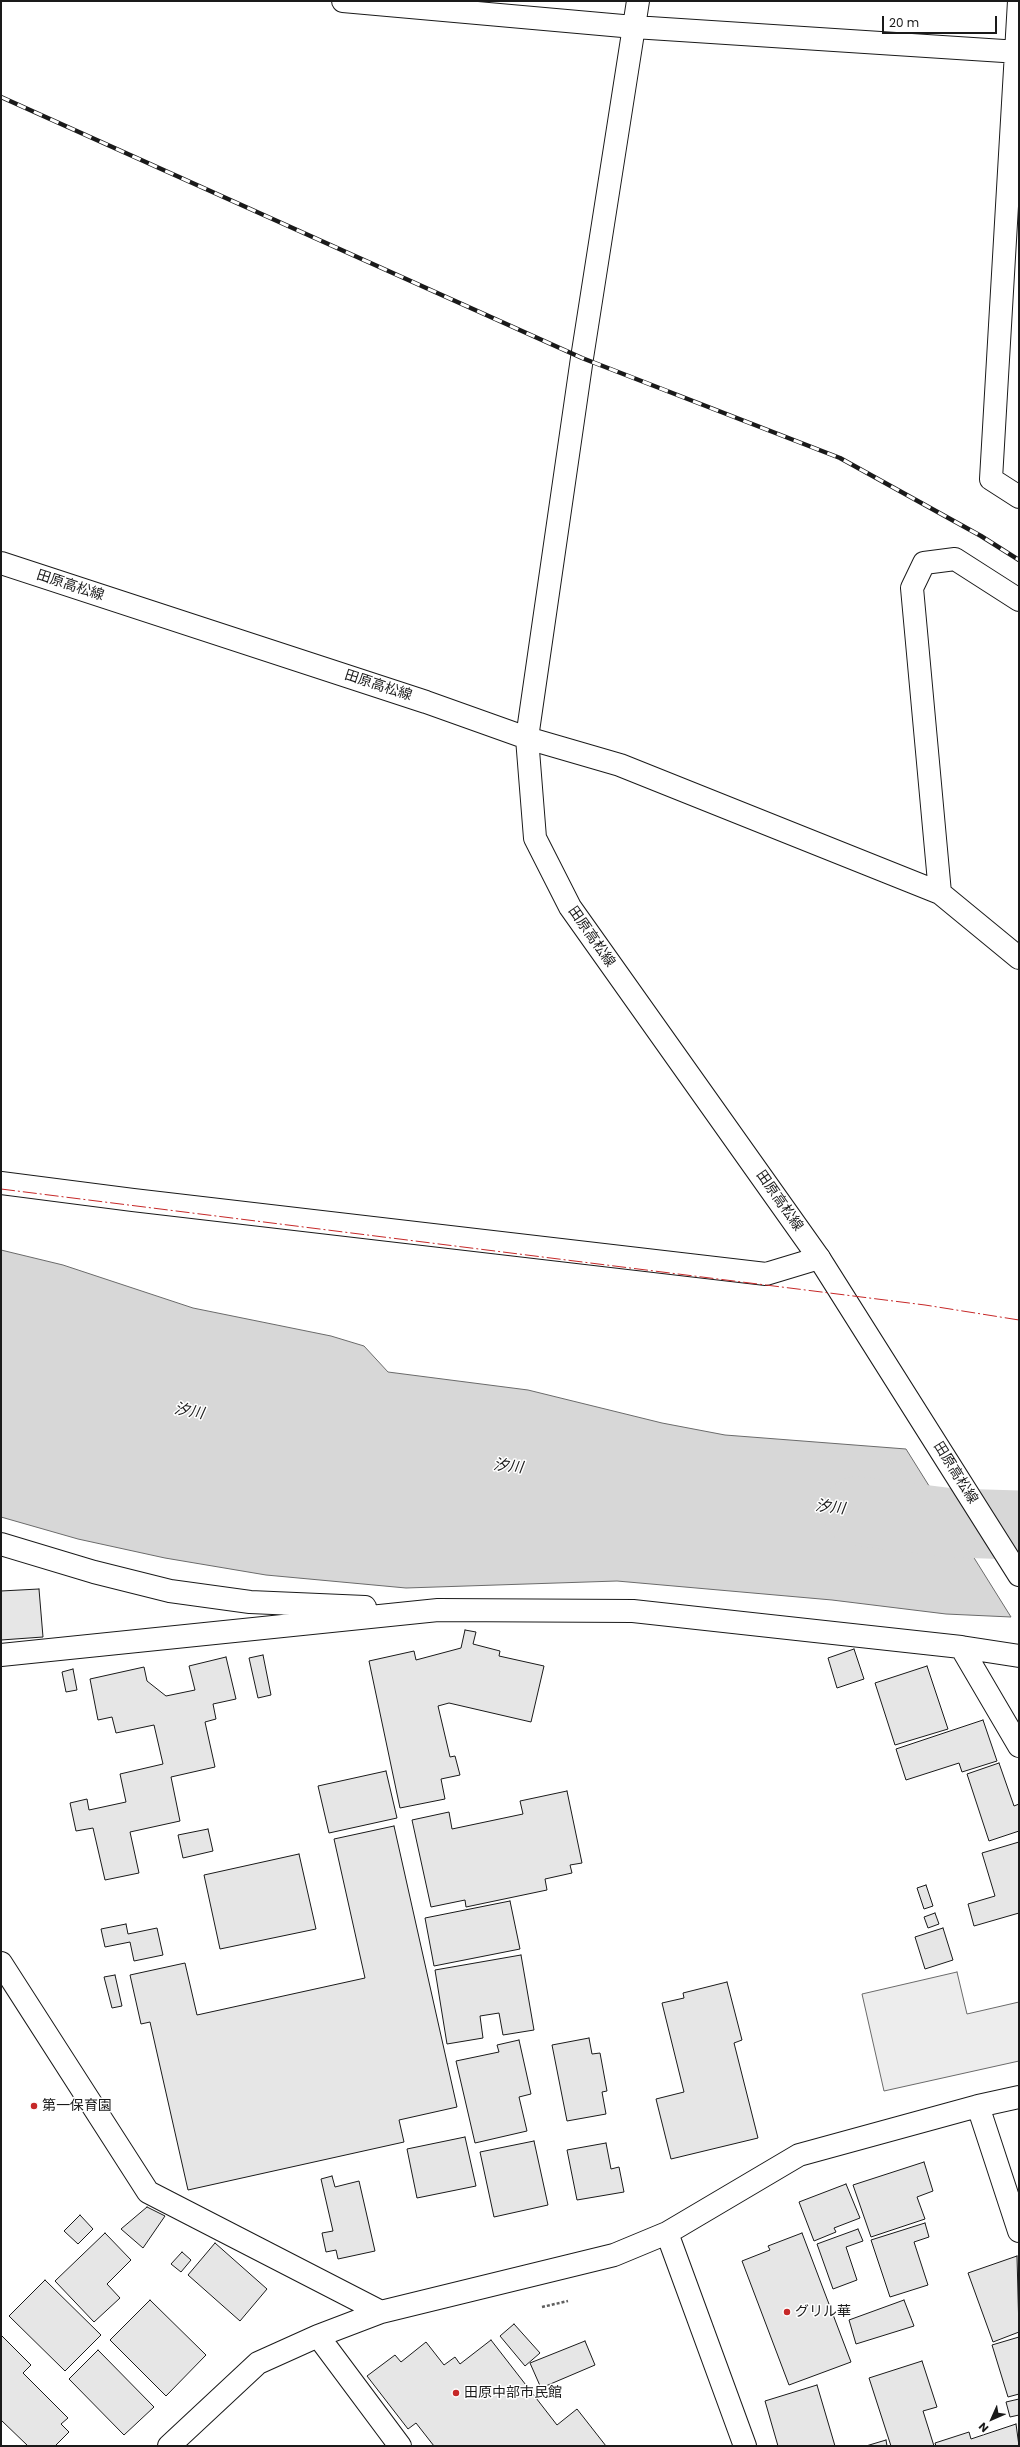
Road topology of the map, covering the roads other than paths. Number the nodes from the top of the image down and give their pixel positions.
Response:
1 (638, 1) edge
2 (1019, 1) edge
3 (356, 2) edge
4 (634, 27) junction
5 (1017, 52) edge
6 (1010, 316) edge
7 (1019, 497) edge
8 (1, 563) edge
9 (1019, 600) edge
10 (528, 738) junction
11 (940, 893) junction
12 (1019, 958) edge
13 (1, 1182) edge
14 (819, 1258) junction
15 (1, 1544) edge
16 (1019, 1575) edge
17 (438, 1610) junction
18 (961, 1647) junction
19 (1, 1655) edge
20 (1019, 1656) edge
21 (1019, 1746) edge
22 (1, 1963) edge
23 (1019, 2097) edge
24 (978, 2106) junction
25 (1019, 2231) edge
26 (667, 2233) junction
27 (381, 2312) junction
28 (318, 2336) junction
29 (169, 2446) edge
30 (400, 2446) edge
31 (745, 2446) edge

1 - 4 street
2 - 5 street
3 - 4 street
4 - 5 street
4 - 10 street
5 - 6 street
6 - 7 street
8 - 10 street, 田原高松線
9 - 11 street
10 - 11 street
10 - 14 street, 田原高松線
11 - 12 street
13 - 14 street
14 - 16 street, 田原高松線
15 - 17 street
17 - 18 street
17 - 19 street
18 - 20 street
18 - 21 street
22 - 27 street
23 - 24 street
24 - 25 street
24 - 26 street
26 - 27 street
26 - 31 street
27 - 28 street
28 - 29 street
28 - 30 street

